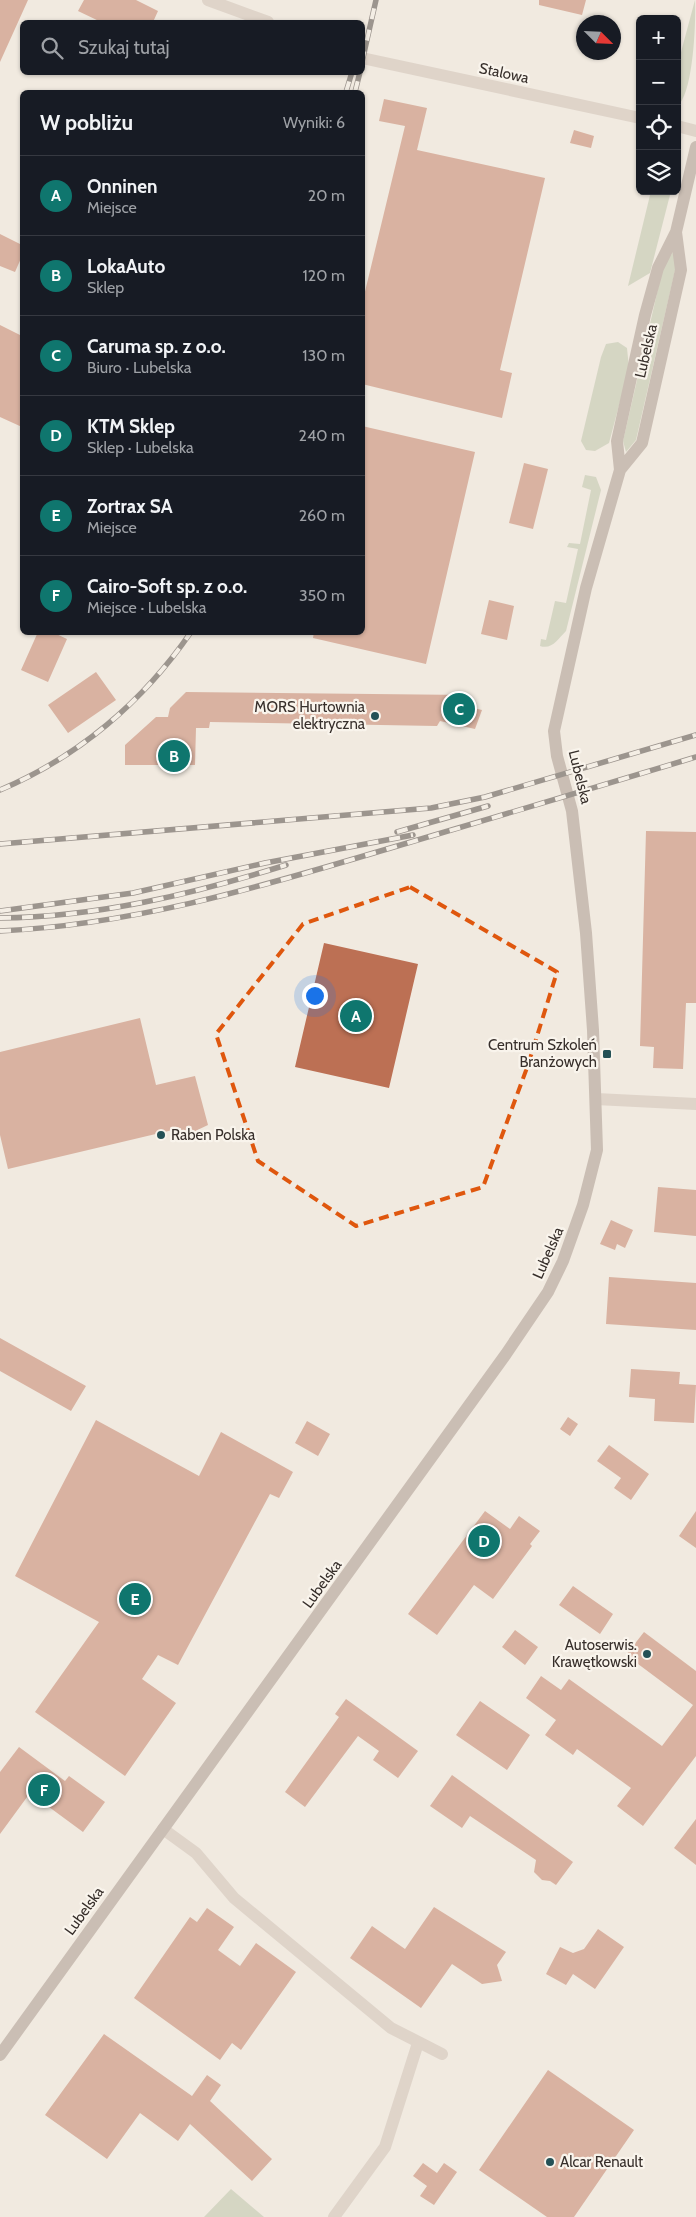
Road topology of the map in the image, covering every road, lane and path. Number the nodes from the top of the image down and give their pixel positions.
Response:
1 (208, 0) edge
2 (263, 20) edge
3 (365, 59) edge
4 (636, 117) edge
5 (681, 127) edge
6 (696, 130) edge
7 (696, 147) edge
8 (676, 232) junction
9 (620, 470) junction
10 (596, 1099) junction
11 (696, 1104) edge
12 (163, 1829) junction
13 (418, 2043) junction
14 (442, 2054) dead end
15 (0, 2055) edge
16 (334, 2217) edge

1 - 2 street
3 - 4 street, Stalowa
5 - 6 street
7 - 8 street, Lubelska
8 - 9 street, Lubelska
8 - 9 street, Lubelska
9 - 10 street, Lubelska
10 - 11 street
10 - 12 street, Lubelska
12 - 13 street
12 - 15 street, Lubelska
13 - 14 street
13 - 16 street

